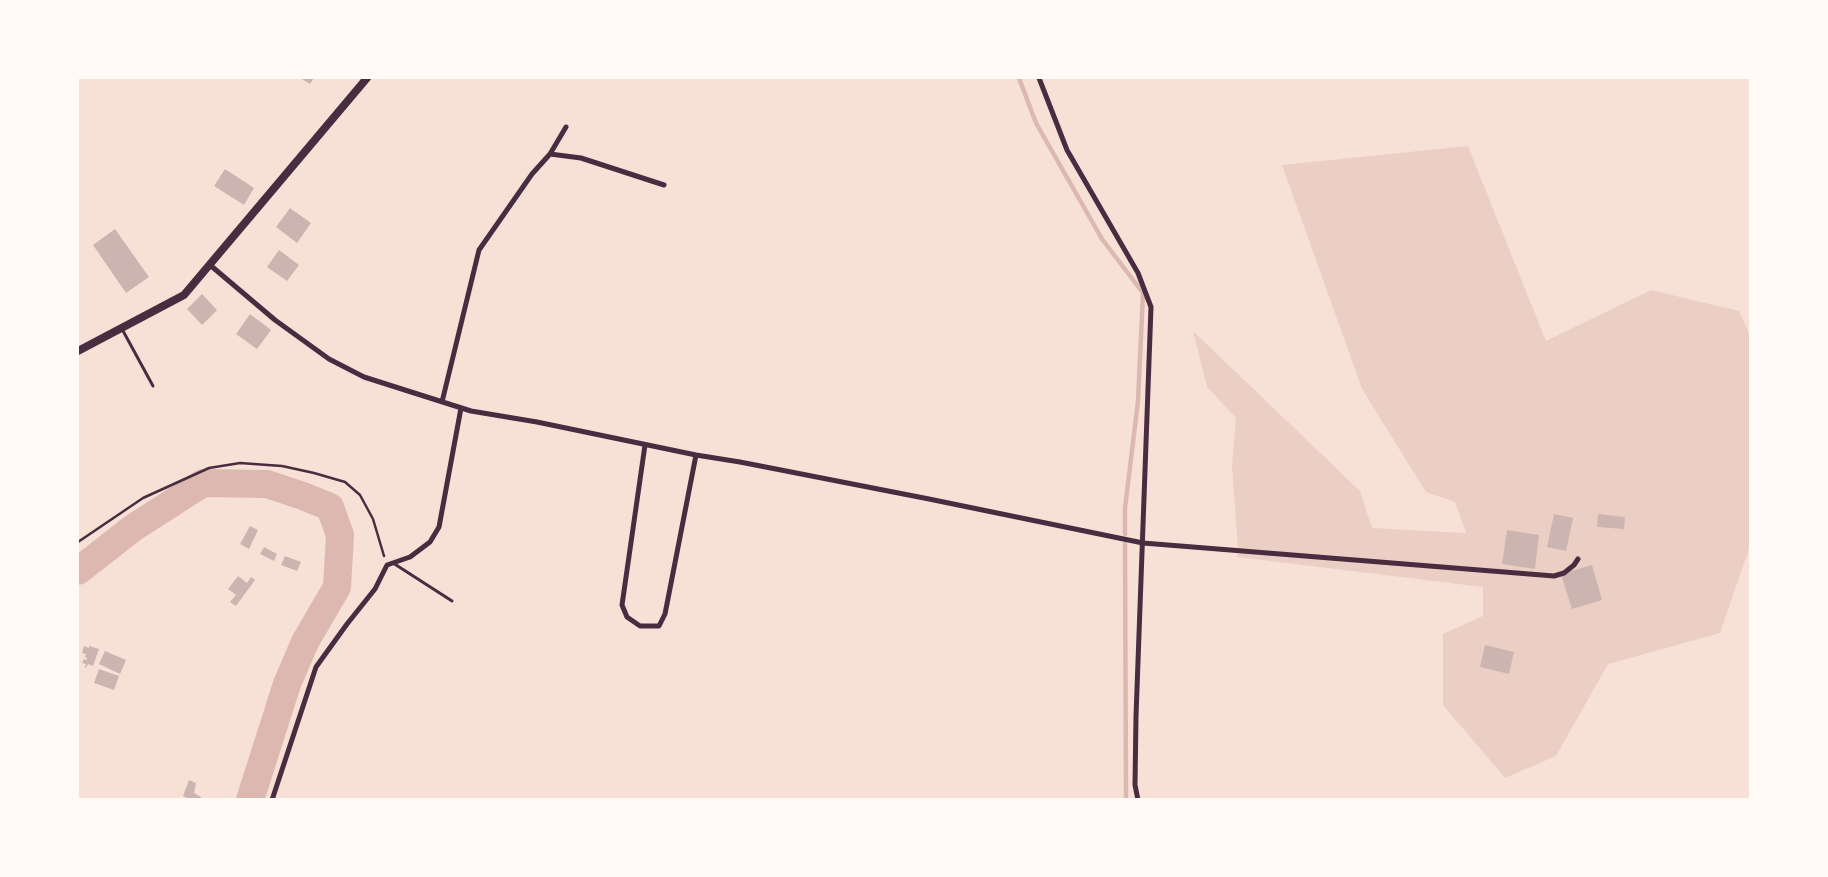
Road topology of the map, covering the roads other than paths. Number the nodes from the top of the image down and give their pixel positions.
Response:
1 (366, 78) edge
2 (1039, 78) edge
3 (566, 127) dead end
4 (550, 154) junction
5 (664, 185) dead end
6 (210, 265) junction
7 (122, 328) junction
8 (78, 351) edge
9 (153, 386) dead end
10 (442, 402) junction
11 (462, 408) junction
12 (645, 445) junction
13 (696, 456) junction
14 (1143, 543) junction
15 (1578, 558) dead end
16 (390, 563) junction
17 (452, 601) dead end
18 (272, 800) edge
19 (1138, 800) edge

1 - 6 street
2 - 14 street
3 - 4 street
4 - 5 street
4 - 10 street
6 - 7 street
6 - 10 street
7 - 8 street
7 - 9 lane
10 - 11 street
11 - 12 street
11 - 16 street
12 - 13 street
12 - 13 street
13 - 14 street
14 - 15 street
14 - 19 street
16 - 17 lane
16 - 18 street

